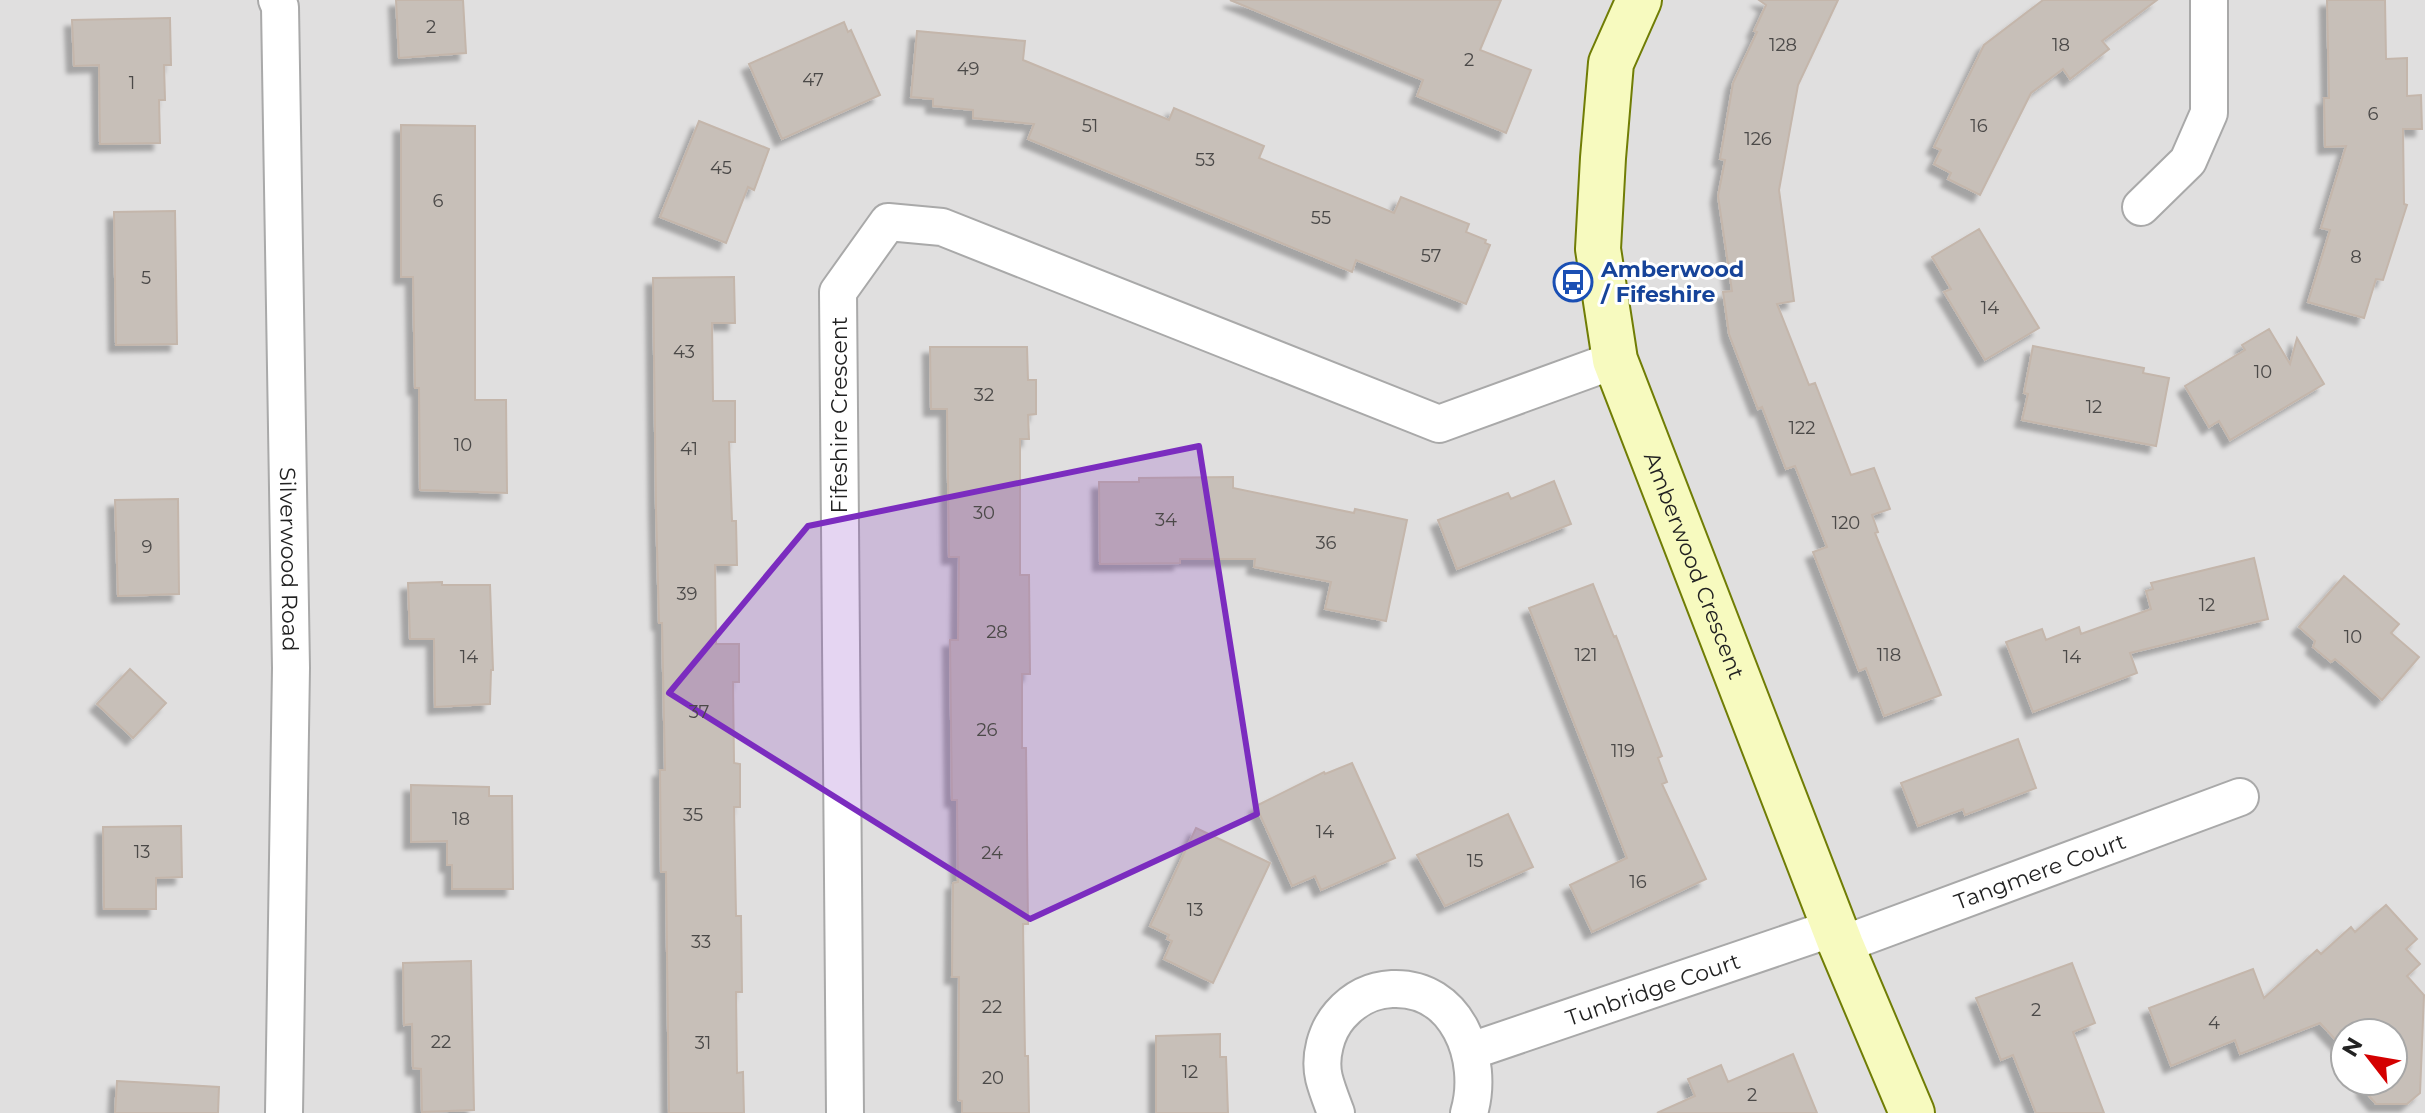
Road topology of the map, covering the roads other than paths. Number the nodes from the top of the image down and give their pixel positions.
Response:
1 (1639, 0) edge
2 (2209, 0) edge
3 (278, 3) edge
4 (2141, 207) dead end
5 (1615, 360) junction
6 (2240, 797) dead end
7 (1838, 936) junction
8 (1471, 1051) junction
9 (284, 1113) edge
10 (845, 1113) edge
11 (1336, 1113) edge
12 (1469, 1113) edge
13 (1912, 1113) edge

1 - 5 street, Amberwood Crescent
2 - 4 street
3 - 9 street, Silverwood Road
5 - 7 street, Amberwood Crescent
5 - 10 street, Fifeshire Crescent
6 - 7 street, Tangmere Court
7 - 8 street, Tunbridge Court
7 - 13 street, Amberwood Crescent
8 - 11 street
8 - 12 street

